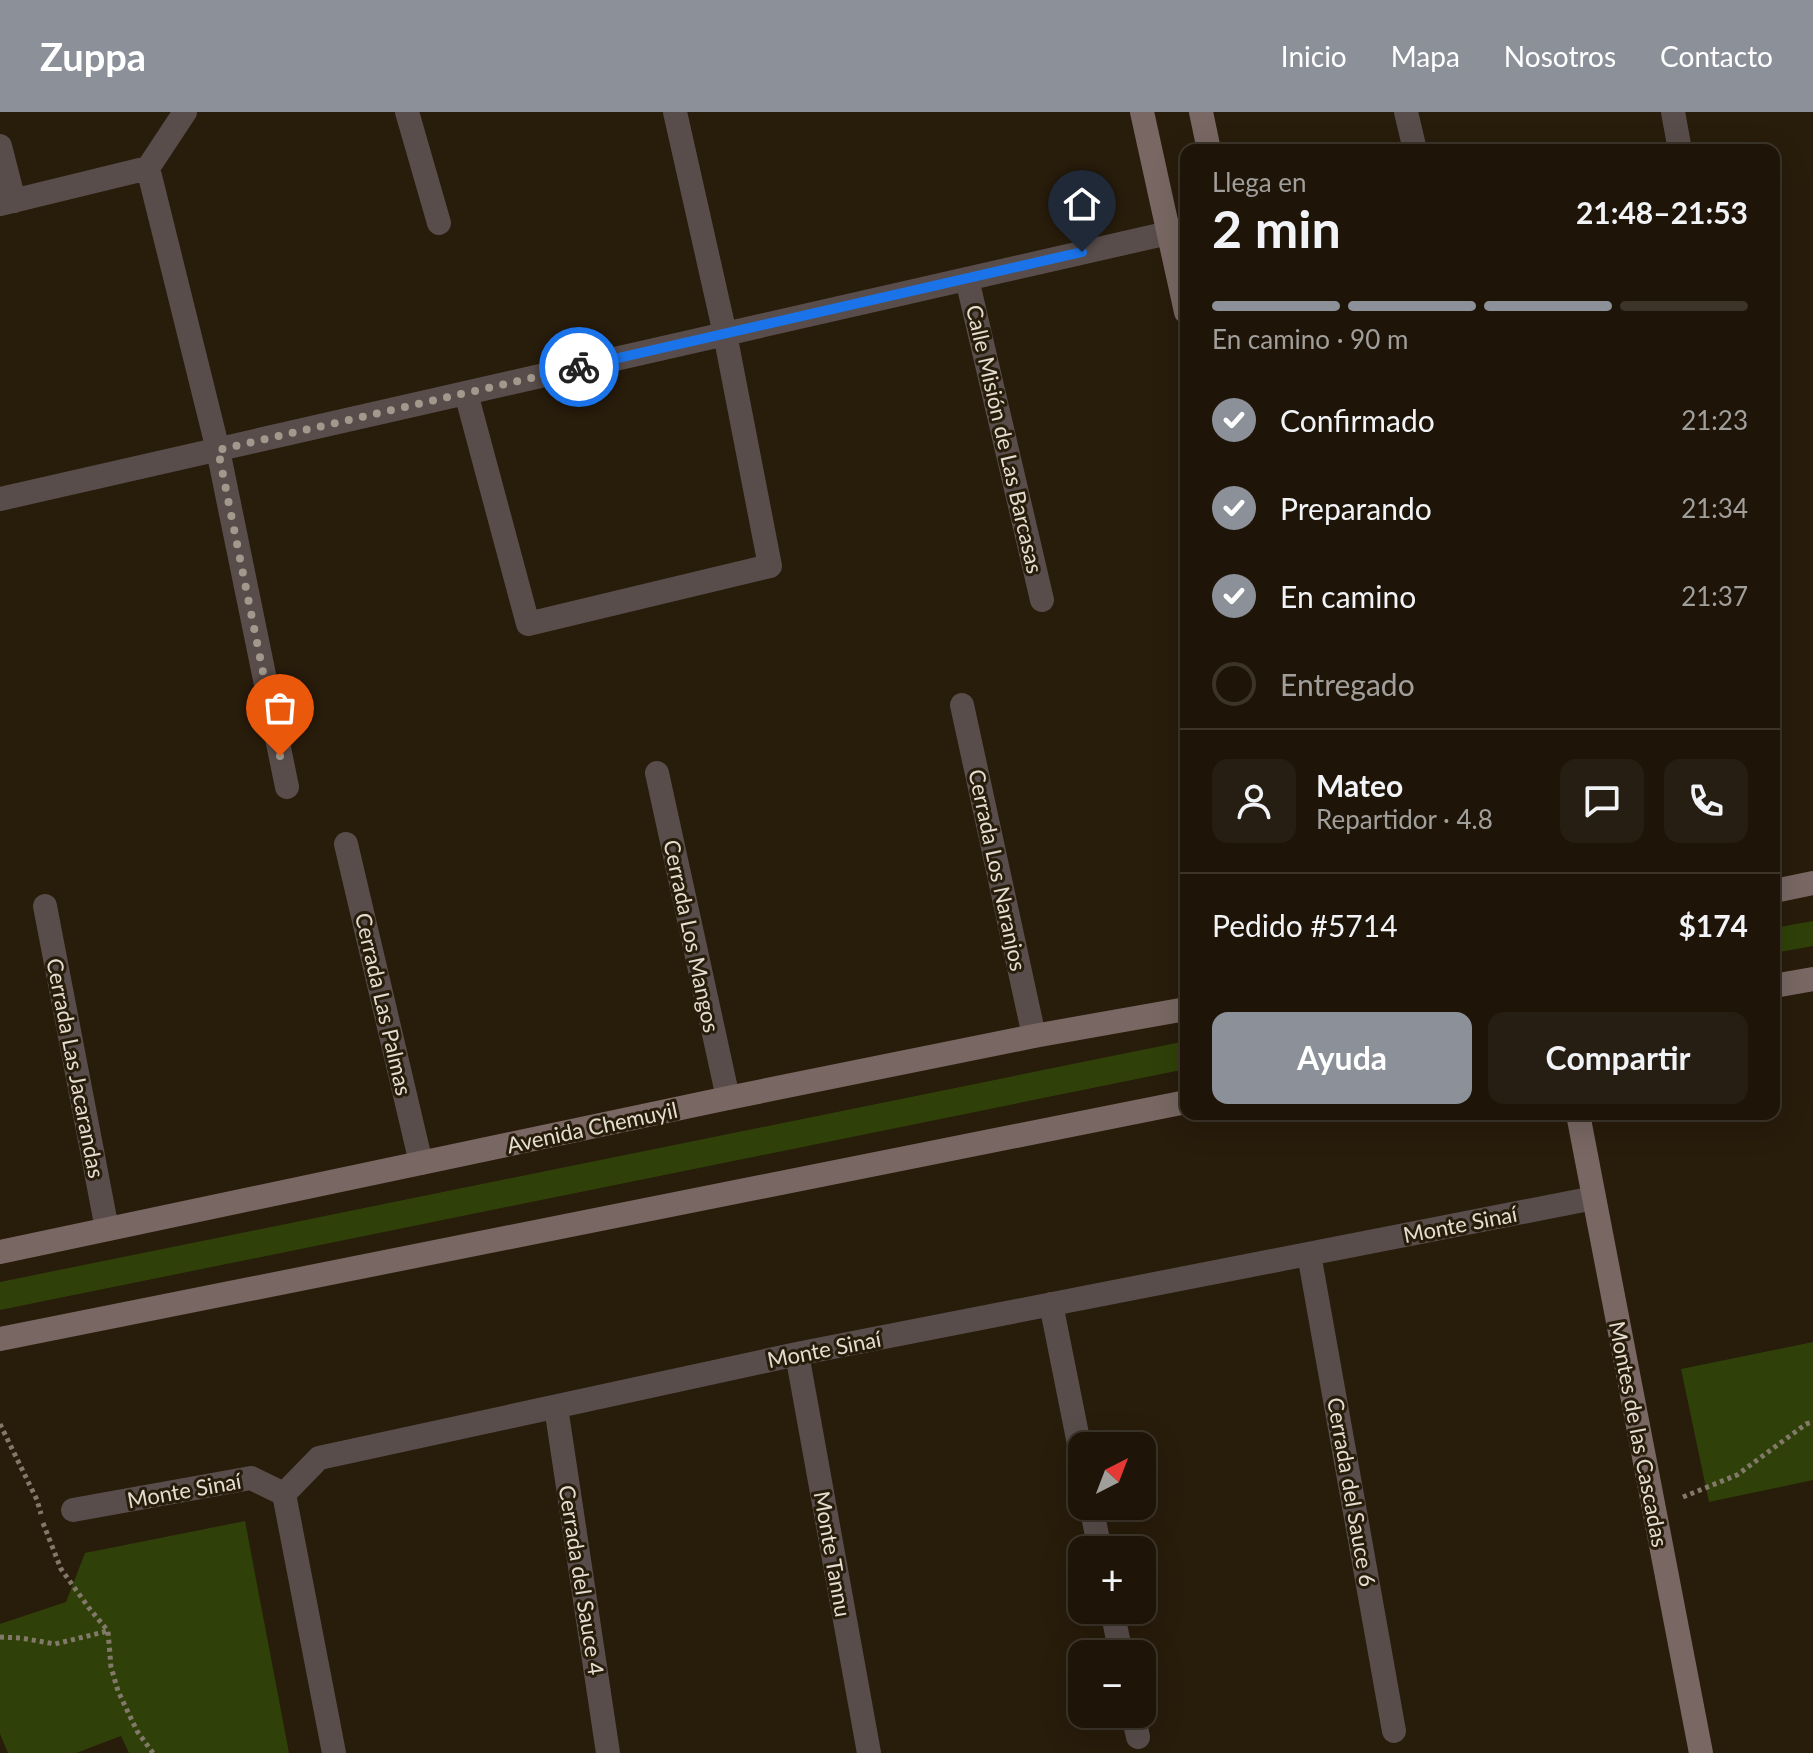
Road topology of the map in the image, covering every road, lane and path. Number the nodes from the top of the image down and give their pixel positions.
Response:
1 (185, 112) edge
2 (407, 112) edge
3 (675, 112) edge
4 (1142, 112) edge
5 (1201, 112) edge
6 (1406, 112) edge
7 (1673, 112) edge
8 (1208, 144) edge
9 (1414, 144) edge
10 (1679, 144) edge
11 (0, 146) edge
12 (148, 168) junction
13 (7, 203) edge
14 (439, 223) dead end
15 (1177, 231) edge
16 (1180, 258) edge
17 (967, 279) junction
18 (725, 334) junction
19 (466, 393) junction
20 (218, 450) junction
21 (0, 499) edge
22 (1042, 600) dead end
23 (962, 705) dead end
24 (657, 773) dead end
25 (287, 787) dead end
26 (346, 844) dead end
27 (1813, 883) edge
28 (1780, 890) edge
29 (45, 906) dead end
30 (1813, 979) edge
31 (1780, 985) edge
32 (1180, 1010) edge
33 (1034, 1036) junction
34 (728, 1098) junction
35 (1180, 1103) edge
36 (1579, 1120) edge
37 (421, 1163) junction
38 (1594, 1198) junction
39 (107, 1229) junction
40 (0, 1252) edge
41 (1309, 1254) junction
42 (1051, 1304) junction
43 (0, 1339) edge
44 (797, 1354) junction
45 (556, 1407) junction
46 (1813, 1422) edge
47 (0, 1424) edge
48 (1077, 1432) edge
49 (284, 1494) junction
50 (1654, 1509) junction
51 (73, 1510) dead end
52 (108, 1631) junction
53 (0, 1637) edge
54 (1394, 1731) dead end
55 (153, 1753) edge
56 (334, 1753) edge
57 (608, 1753) edge
58 (869, 1753) edge
59 (1701, 1753) edge

1 - 12 street
2 - 14 street
3 - 18 street
4 - 15 main road
5 - 8 main road
6 - 9 street
7 - 10 street
11 - 13 street
12 - 13 street
12 - 20 street
15 - 16 main road
15 - 17 street
17 - 18 street
17 - 22 street, Calle Misión de Las Barcasas
18 - 19 street
18 - 19 street
19 - 20 street
20 - 21 street
20 - 25 street
23 - 33 street, Cerrada Los Naranjos
24 - 34 street, Cerrada Los Mangos
26 - 37 street, Cerrada Las Palmas
27 - 28 main road
29 - 39 street, Cerrada Las Jacarandas
30 - 31 main road
32 - 33 main road, Avenida Chemuyil
33 - 34 main road, Avenida Chemuyil
34 - 37 main road, Avenida Chemuyil
35 - 43 main road
36 - 38 main road, Montes de las Cascadas
37 - 39 main road, Avenida Chemuyil
38 - 41 street, Monte Sinaí
38 - 50 main road, Montes de las Cascadas
39 - 40 main road, Avenida Chemuyil
41 - 42 street, Monte Sinaí
41 - 54 street, Cerrada del Sauce 6
42 - 44 street, Monte Sinaí
42 - 48 street
44 - 45 street, Monte Sinaí
44 - 58 street, Monte Tannu
45 - 49 street, Monte Sinaí
45 - 57 street, Cerrada del Sauce 4
46 - 50 path
47 - 52 path
49 - 51 street, Monte Sinaí
49 - 56 street
50 - 59 main road, Montes de las Cascadas
52 - 53 path
52 - 55 path

